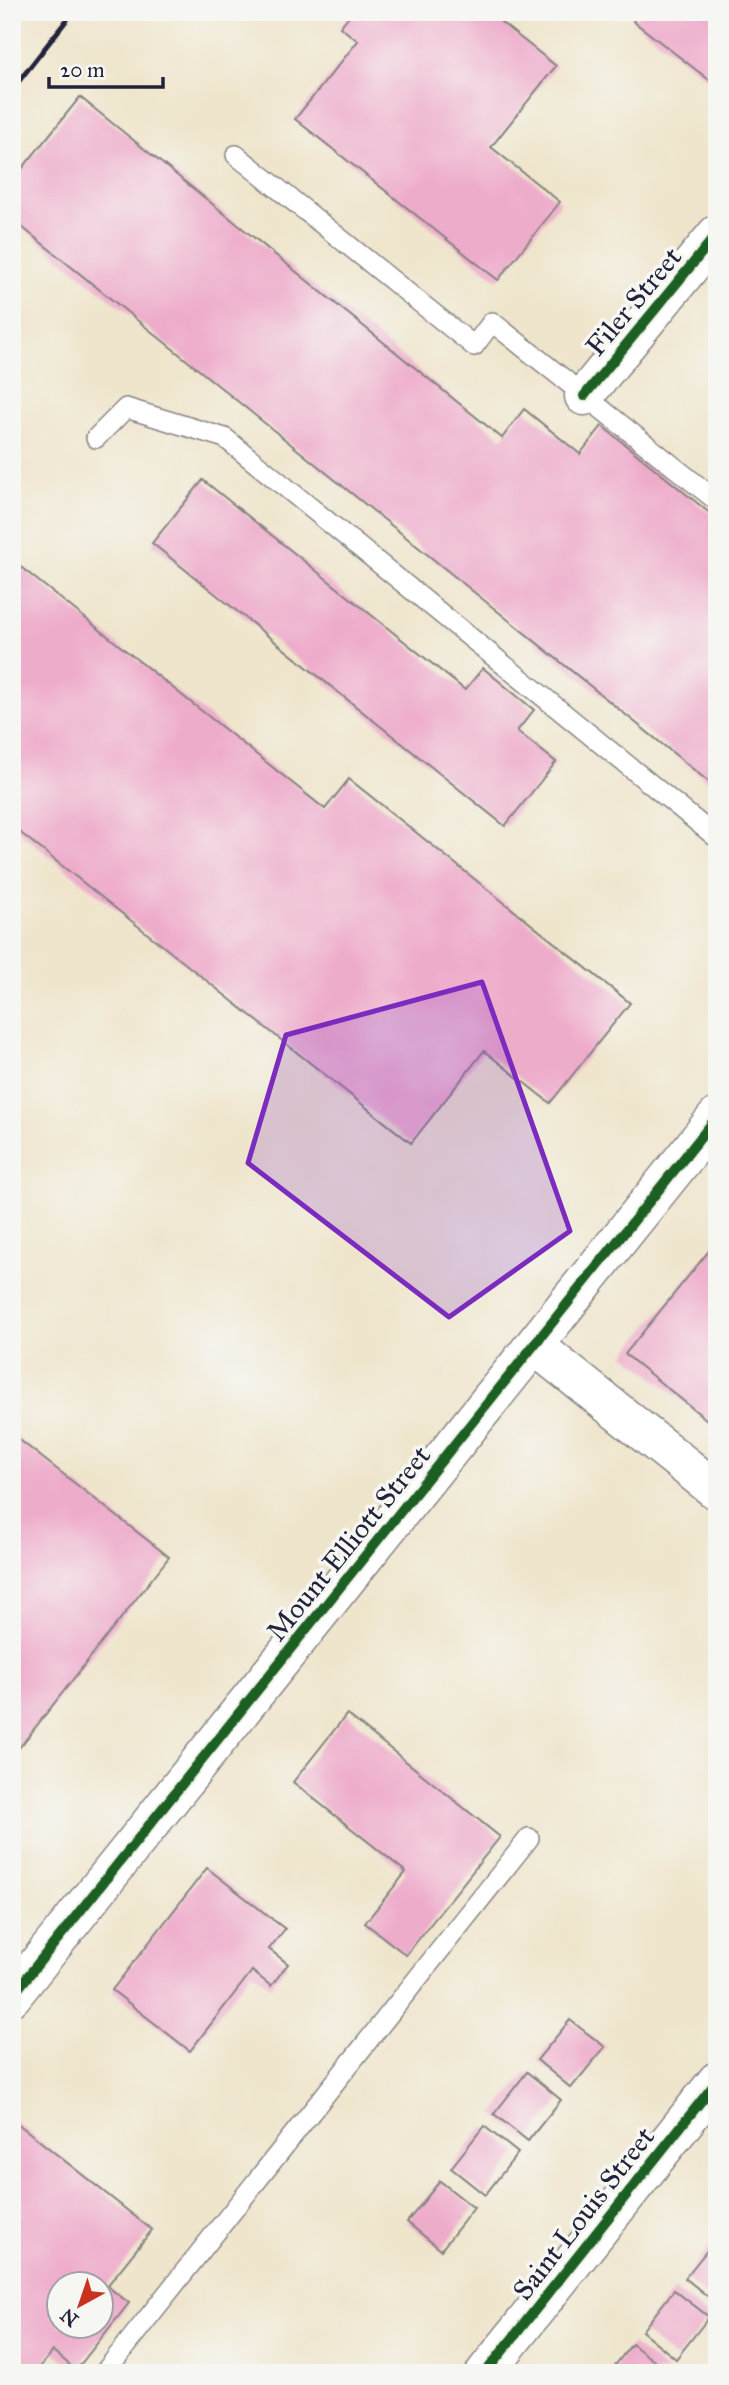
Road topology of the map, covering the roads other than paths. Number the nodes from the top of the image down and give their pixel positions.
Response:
1 (236, 155) dead end
2 (717, 234) edge
3 (584, 396) junction
4 (96, 438) dead end
5 (717, 501) edge
6 (717, 838) edge
7 (717, 1117) edge
8 (535, 1346) junction
9 (717, 1491) edge
10 (529, 1838) dead end
11 (12, 1996) edge
12 (717, 2081) edge
13 (104, 2373) edge
14 (485, 2373) edge

1 - 3 lane
2 - 3 street, Filer Street
3 - 5 lane
4 - 6 lane
7 - 8 street, Mount Elliott Street
8 - 9 street
8 - 11 street, Mount Elliott Street
10 - 13 lane
12 - 14 street, Saint Louis Street

